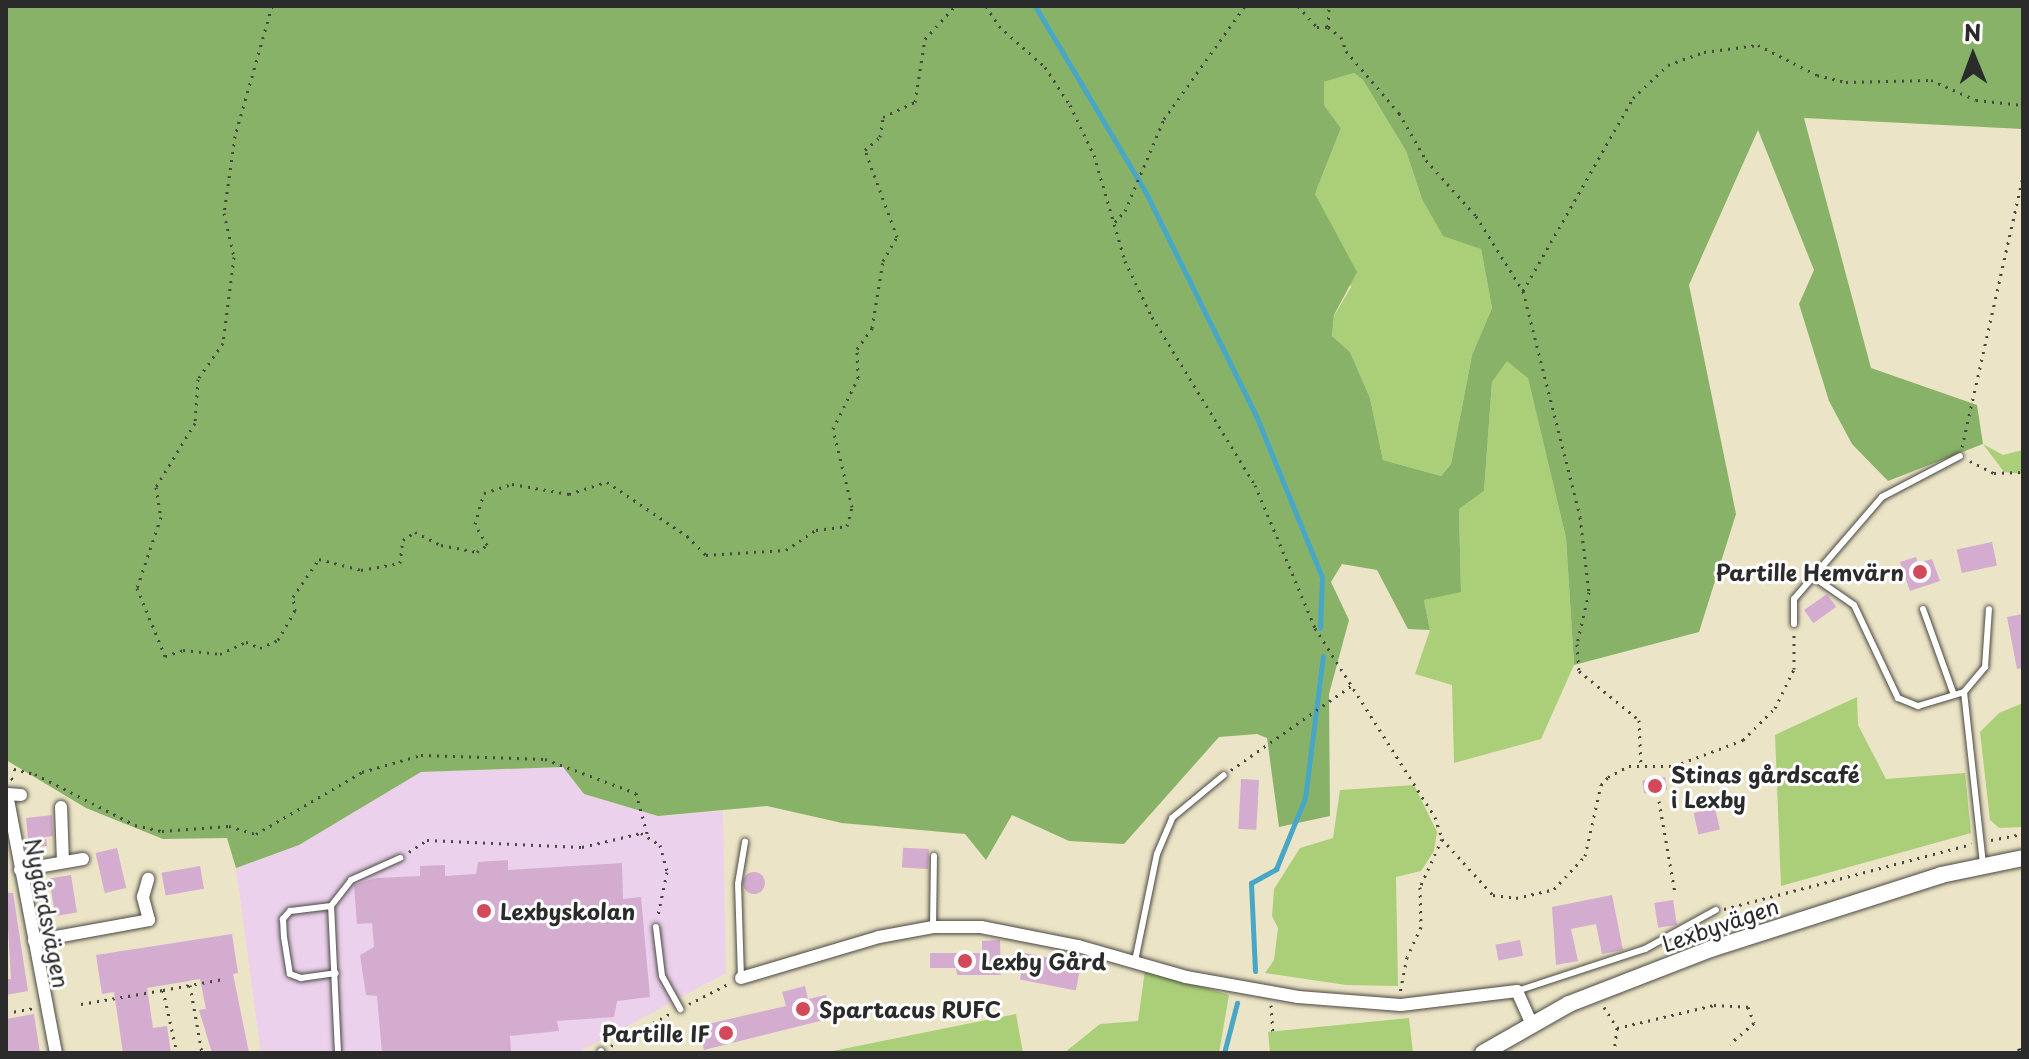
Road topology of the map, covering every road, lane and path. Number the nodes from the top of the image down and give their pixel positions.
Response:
1 (272, 6) edge
2 (955, 6) edge
3 (986, 6) edge
4 (1245, 6) edge
5 (1298, 6) edge
6 (1329, 6) edge
7 (1328, 27) junction
8 (2023, 105) edge
9 (2023, 176) edge
10 (1115, 222) junction
11 (1523, 291) junction
12 (1960, 456) junction
13 (2023, 472) edge
14 (1812, 576) junction
15 (1923, 609) dead end
16 (1989, 609) dead end
17 (1794, 624) joint
18 (1351, 686) junction
19 (1964, 692) junction
20 (1954, 695) junction
21 (6, 767) edge
22 (1641, 767) junction
23 (1224, 775) joint
24 (21, 795) dead end
25 (1659, 801) dead end
26 (61, 807) dead end
27 (2023, 834) edge
28 (648, 837) junction
29 (1442, 839) junction
30 (745, 842) dead end
31 (1981, 842) junction
32 (934, 856) dead end
33 (400, 858) joint
34 (2023, 858) edge
35 (83, 859) dead end
36 (63, 861) junction
37 (1983, 865) junction
38 (20, 870) junction
39 (148, 879) dead end
40 (1675, 893) dead end
41 (331, 906) junction
42 (1716, 910) joint
43 (656, 927) joint
44 (933, 927) junction
45 (34, 941) junction
46 (1135, 961) junction
47 (336, 973) junction
48 (741, 978) junction
49 (223, 979) dead end
50 (190, 985) junction
51 (163, 990) junction
52 (1517, 991) junction
53 (1271, 993) junction
54 (1596, 993) junction
55 (81, 1004) dead end
56 (1401, 1005) junction
57 (46, 1006) junction
58 (680, 1009) junction
59 (6, 1013) edge
60 (1532, 1024) junction
61 (1617, 1028) junction
62 (1273, 1032) dead end
63 (1730, 1044) dead end
64 (602, 1052) edge
65 (56, 1053) edge
66 (177, 1053) edge
67 (202, 1053) edge
68 (338, 1053) edge
69 (1483, 1053) edge
70 (1614, 1053) edge

1 - 2 path
3 - 10 path
4 - 10 path
5 - 7 path
6 - 7 path
7 - 11 path
8 - 11 path
9 - 12 path
10 - 18 path
11 - 22 path
12 - 13 path
12 - 14 lane
14 - 17 lane
14 - 20 lane
15 - 20 lane
16 - 19 lane
17 - 22 path
18 - 23 path
18 - 29 path
19 - 20 lane
19 - 31 lane
21 - 28 path
22 - 29 path
23 - 46 lane
24 - 38 street, Nygårdsvägen
25 - 40 path
26 - 36 street
27 - 31 path
28 - 33 path
28 - 43 path
29 - 56 path
30 - 48 lane
31 - 37 lane
31 - 42 path
32 - 44 lane
33 - 41 lane
34 - 37 street, Lexbyvägen
35 - 36 street
36 - 38 street
37 - 54 street, Lexbyvägen
38 - 45 street, Nygårdsvägen
39 - 45 street
41 - 47 lane
41 - 47 lane
42 - 52 lane, Lexbyvägen
43 - 58 lane
44 - 46 street
44 - 48 street
45 - 57 street, Nygårdsvägen
46 - 53 street
47 - 68 lane
48 - 58 path
49 - 50 path
50 - 51 path
50 - 67 path
51 - 55 path
51 - 66 path
52 - 56 street
52 - 60 street
53 - 56 street
53 - 62 path
54 - 60 street, Lexbyvägen
54 - 61 path
57 - 59 path
57 - 65 street, Nygårdsvägen
58 - 64 path
60 - 69 street, Lexbyvägen
61 - 63 path
61 - 70 path

